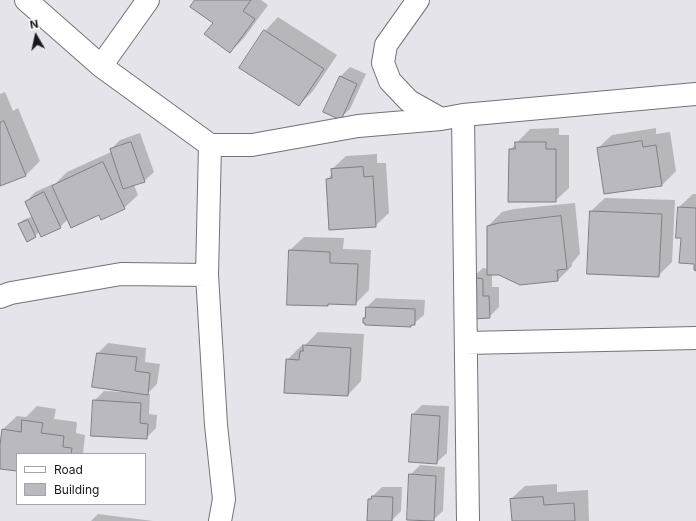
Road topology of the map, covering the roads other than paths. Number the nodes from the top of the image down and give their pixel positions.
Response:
1 (26, 0) edge
2 (148, 0) edge
3 (418, 0) edge
4 (101, 66) junction
5 (696, 94) edge
6 (463, 115) junction
7 (441, 119) junction
8 (210, 145) junction
9 (207, 275) junction
10 (0, 297) edge
11 (696, 338) edge
12 (466, 343) junction
13 (220, 521) edge
14 (468, 521) edge

1 - 4 street
2 - 4 street
3 - 7 street
4 - 8 street
5 - 6 street
6 - 7 street
6 - 12 street
7 - 8 street
8 - 9 street
9 - 10 street
9 - 13 street
11 - 12 street
12 - 14 street

